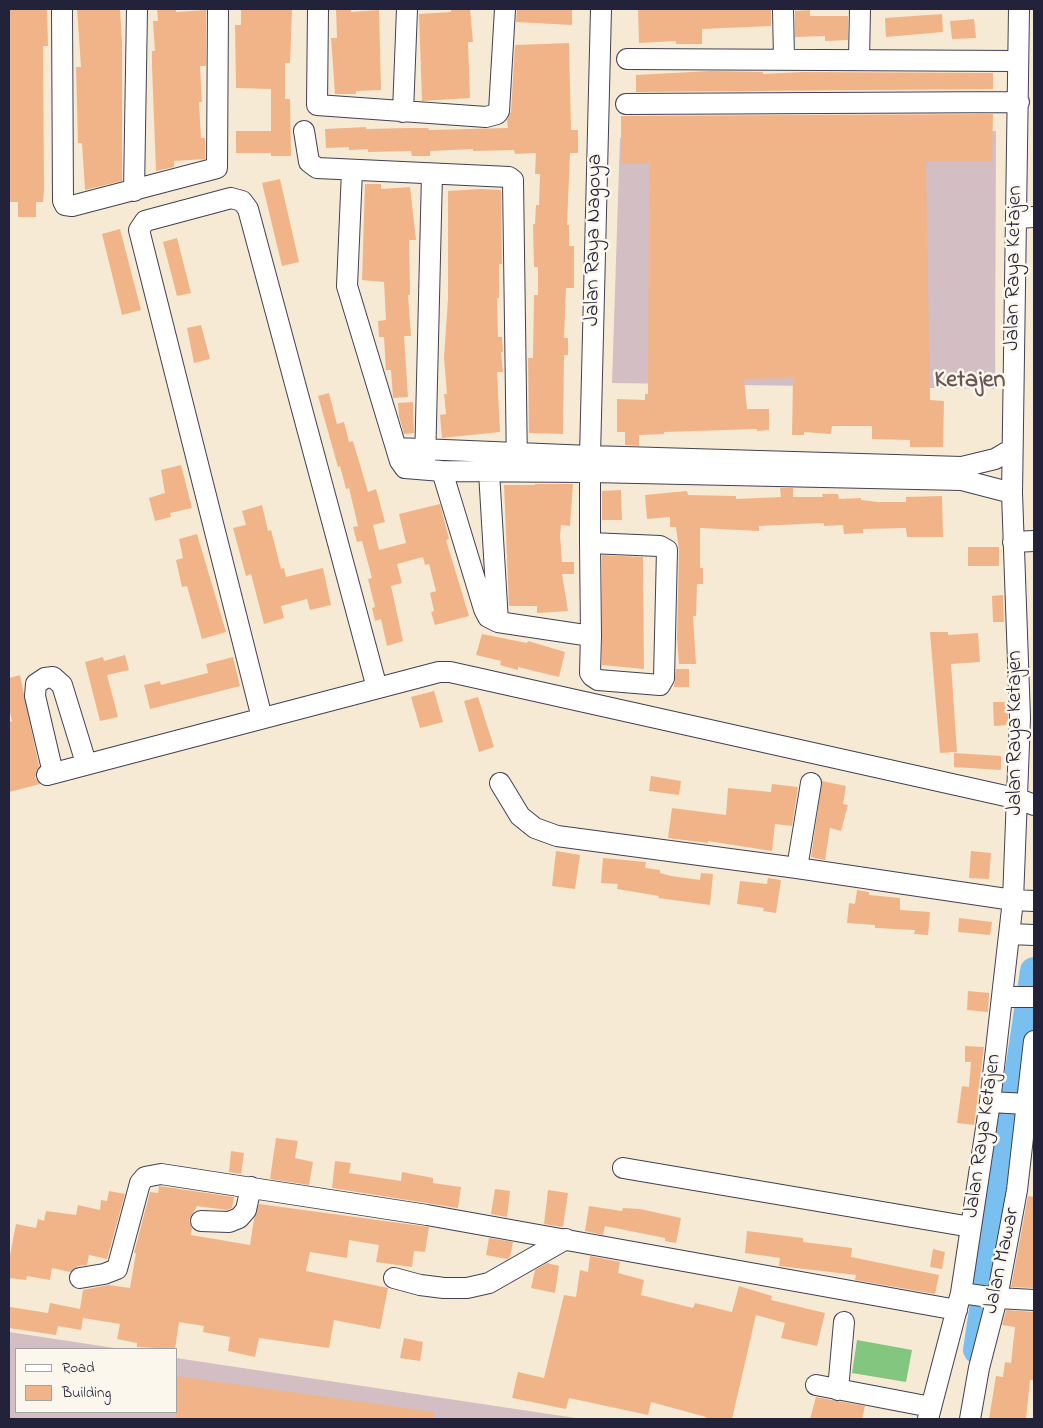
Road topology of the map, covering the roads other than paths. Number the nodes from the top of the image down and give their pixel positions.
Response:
1 (62, 9) edge
2 (137, 9) edge
3 (218, 9) edge
4 (318, 9) edge
5 (408, 9) edge
6 (505, 9) edge
7 (601, 9) edge
8 (783, 9) edge
9 (860, 9) edge
10 (1019, 9) edge
11 (627, 58) dead end
12 (784, 60) junction
13 (859, 60) junction
14 (1018, 61) junction
15 (1024, 92) edge
16 (626, 104) dead end
17 (403, 112) junction
18 (304, 131) dead end
19 (352, 171) junction
20 (432, 174) junction
21 (134, 191) junction
22 (1025, 218) edge
23 (1012, 449) junction
24 (517, 463) junction
25 (431, 464) junction
26 (591, 464) junction
27 (489, 472) junction
28 (962, 474) junction
29 (1012, 493) junction
30 (1022, 541) edge
31 (590, 543) junction
32 (498, 622) junction
33 (1025, 630) edge
34 (591, 636) junction
35 (377, 688) junction
36 (1028, 717) edge
37 (262, 718) junction
38 (86, 763) junction
39 (500, 783) dead end
40 (811, 783) dead end
41 (1028, 802) edge
42 (1025, 859) edge
43 (797, 868) junction
44 (1025, 901) edge
45 (1022, 935) edge
46 (1021, 997) edge
47 (1034, 1041) edge
48 (1010, 1103) junction
49 (623, 1168) dead end
50 (251, 1187) junction
51 (1026, 1191) edge
52 (201, 1220) dead end
53 (971, 1227) junction
54 (566, 1239) junction
55 (80, 1278) dead end
56 (394, 1278) dead end
57 (975, 1299) junction
58 (1034, 1300) edge
59 (844, 1322) dead end
60 (816, 1385) dead end
61 (838, 1390) junction
62 (930, 1413) edge
63 (970, 1419) edge

1 - 21 street
2 - 21 street
3 - 21 street
4 - 17 street
5 - 17 street
6 - 17 street
7 - 26 street, Jalan Raya Nagoya
8 - 12 street
9 - 13 street
10 - 14 street, Jalan Raya Ketajen
11 - 12 street
12 - 13 street
13 - 14 street
14 - 15 street, Jalan Raya Ketajen
15 - 16 street
15 - 22 street, Jalan Raya Ketajen
18 - 19 street
19 - 20 street
19 - 25 street
20 - 24 street
20 - 25 street
22 - 23 street, Jalan Raya Ketajen
23 - 28 street
23 - 29 street, Jalan Raya Ketajen
24 - 25 street
24 - 26 street
24 - 27 street
25 - 27 street
25 - 32 street
26 - 28 street
26 - 31 street, Jalan Raya Nagoya
27 - 32 street
28 - 29 street
29 - 30 street, Jalan Raya Ketajen
30 - 33 street, Jalan Raya Ketajen
31 - 34 street, Jalan Raya Nagoya
31 - 34 street, Jalan Raya Nagoya
32 - 34 street
33 - 36 street, Jalan Raya Ketajen
35 - 37 street
35 - 37 street
35 - 41 street
36 - 41 street, Jalan Raya Ketajen
37 - 38 street
38 - 38 street
39 - 43 street
40 - 43 street
41 - 42 street, Jalan Raya Ketajen
42 - 44 street, Jalan Raya Ketajen
43 - 44 street
44 - 45 street, Jalan Raya Ketajen
45 - 46 street, Jalan Raya Ketajen
46 - 48 street, Jalan Raya Ketajen
47 - 48 street, Jalan Mawar
48 - 51 street, Jalan Mawar
48 - 53 street, Jalan Raya Ketajen
49 - 53 street
50 - 52 street
50 - 54 street
50 - 55 street
51 - 57 street, Jalan Mawar
53 - 57 street, Jalan Raya Ketajen
54 - 56 street
54 - 57 street
57 - 58 street
57 - 62 street, Jalan Raya Ketajen
57 - 63 street, Jalan Mawar
59 - 61 street
60 - 61 street
61 - 62 street

